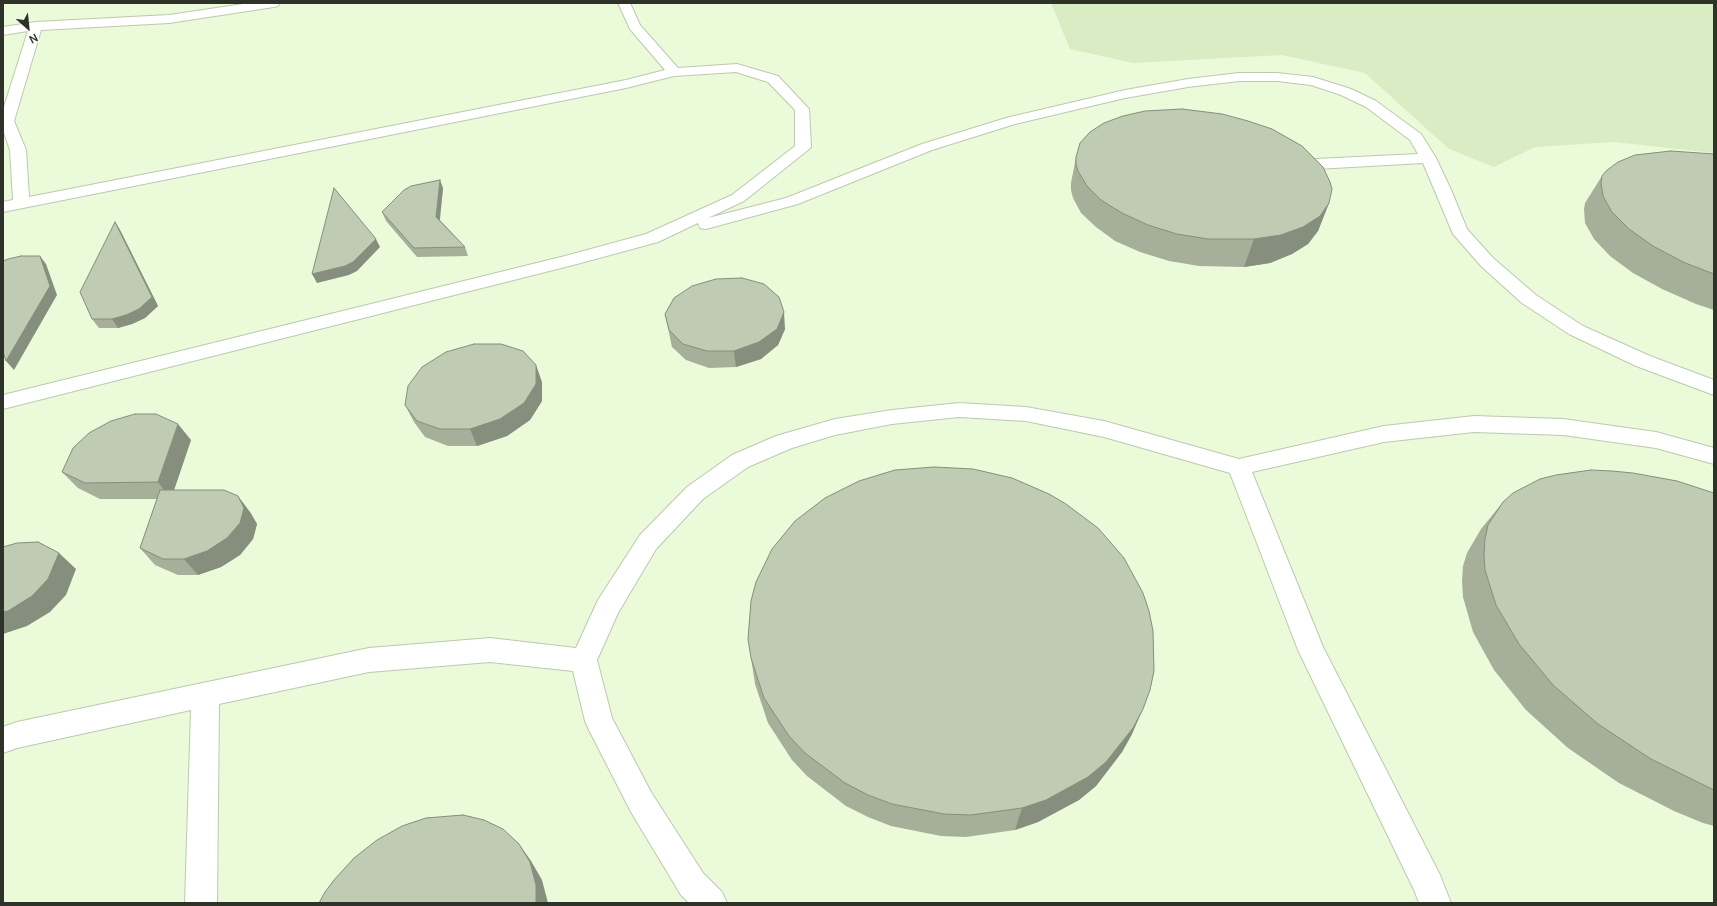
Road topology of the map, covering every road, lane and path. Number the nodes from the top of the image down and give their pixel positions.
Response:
1 (274, 3) edge
2 (624, 3) edge
3 (36, 26) junction
4 (3, 31) edge
5 (674, 72) junction
6 (1428, 158) junction
7 (1316, 164) edge
8 (21, 203) junction
9 (3, 207) edge
10 (652, 238) junction
11 (1714, 388) edge
12 (3, 402) edge
13 (1714, 456) edge
14 (1239, 467) junction
15 (584, 660) junction
16 (205, 694) junction
17 (3, 740) edge
18 (201, 903) edge
19 (711, 903) edge
20 (1435, 903) edge

1 - 3 lane
2 - 5 lane
3 - 4 lane
3 - 8 lane
5 - 8 lane
5 - 10 lane
6 - 7 lane
6 - 10 lane
6 - 11 lane
8 - 9 lane
10 - 12 lane
13 - 14 lane
14 - 15 lane
14 - 20 lane
15 - 16 lane
15 - 19 lane
16 - 17 lane
16 - 18 lane

